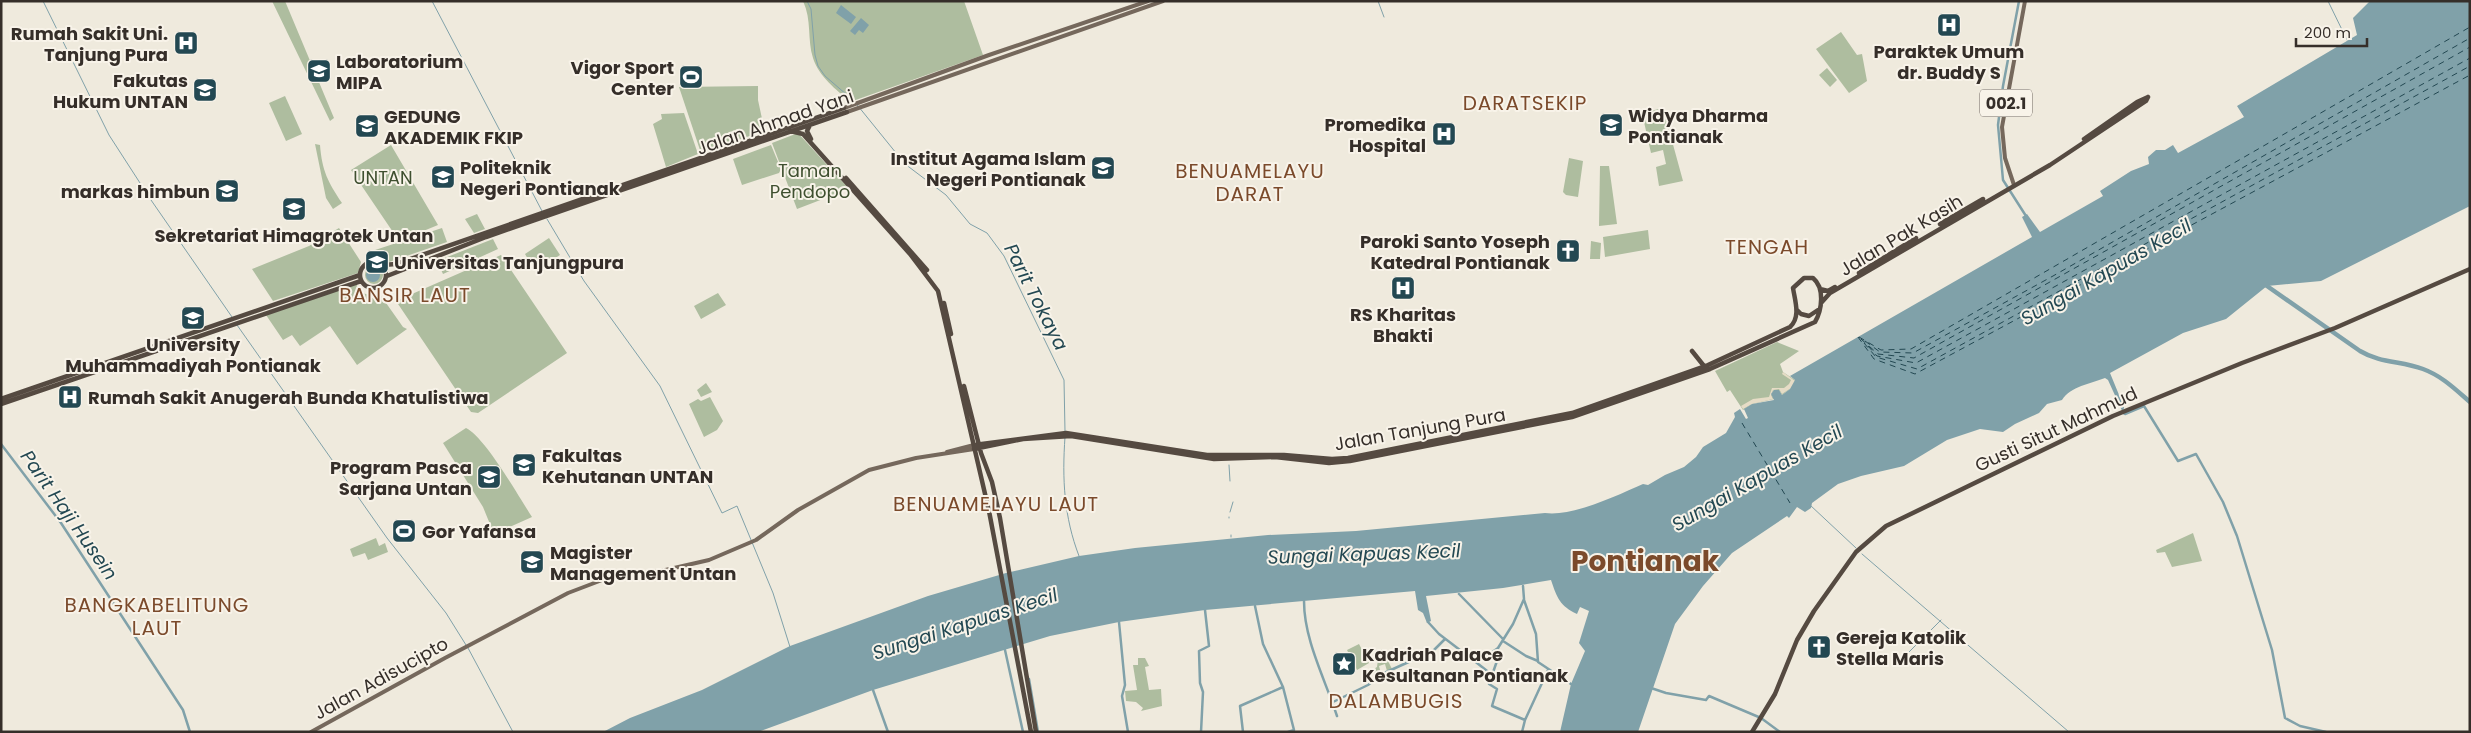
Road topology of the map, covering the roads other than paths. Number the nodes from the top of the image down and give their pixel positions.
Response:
1 (1148, 1) edge
2 (1163, 1) edge
3 (2025, 1) edge
4 (1076, 25) junction
5 (1078, 31) junction
6 (945, 74) junction
7 (845, 110) junction
8 (810, 124) junction
9 (790, 131) junction
10 (823, 154) junction
11 (2012, 185) junction
12 (1971, 208) junction
13 (545, 215) junction
14 (382, 265) junction
15 (2470, 270) edge
16 (360, 275) junction
17 (387, 276) junction
18 (361, 281) junction
19 (1820, 290) junction
20 (1820, 306) junction
21 (1796, 309) junction
22 (234, 321) junction
23 (1794, 327) junction
24 (1692, 351) dead end
25 (1704, 366) junction
26 (50, 385) junction
27 (1, 399) edge
28 (1, 404) edge
29 (977, 446) junction
30 (1400, 449) junction
31 (1032, 731) edge
32 (311, 732) edge
33 (1752, 732) edge

1 - 4 main road, Jalan Ahmad Yani
2 - 5 main road, Jalan Ahmad Yani
3 - 11 main road, 002.1
4 - 5 main road
4 - 6 main road, Jalan Ahmad Yani
5 - 6 main road, Jalan Ahmad Yani
6 - 7 main road, Jalan Ahmad Yani
7 - 8 highway, Jalan Ahmad Yani
7 - 13 highway, Jalan Ahmad Yani
8 - 9 highway, Jalan Ahmad Yani
8 - 10 highway
9 - 10 highway
9 - 13 highway, Jalan Ahmad Yani
10 - 29 highway
11 - 11 highway
11 - 12 highway, Jalan Pak Kasih
12 - 19 highway, Jalan Pak Kasih
12 - 20 highway, Jalan Pak Kasih
13 - 14 highway, Jalan Ahmad Yani
13 - 17 highway, Jalan Ahmad Yani
14 - 16 highway
14 - 17 highway
15 - 33 highway, Gusti Situt Mahmud
16 - 18 highway
16 - 22 highway
17 - 18 highway
18 - 22 highway
19 - 20 highway
19 - 21 highway
20 - 21 highway
20 - 23 highway, Jalan Pak Kasih
21 - 23 highway
22 - 26 highway
23 - 25 highway, Jalan Tanjung Pura
23 - 30 highway, Jalan Tanjung Pura
24 - 25 highway
25 - 30 highway, Jalan Tanjung Pura
26 - 27 highway
26 - 28 highway
29 - 30 highway, Jalan Tanjung Pura
29 - 31 highway
29 - 31 highway
29 - 32 main road, Jalan Adisucipto

